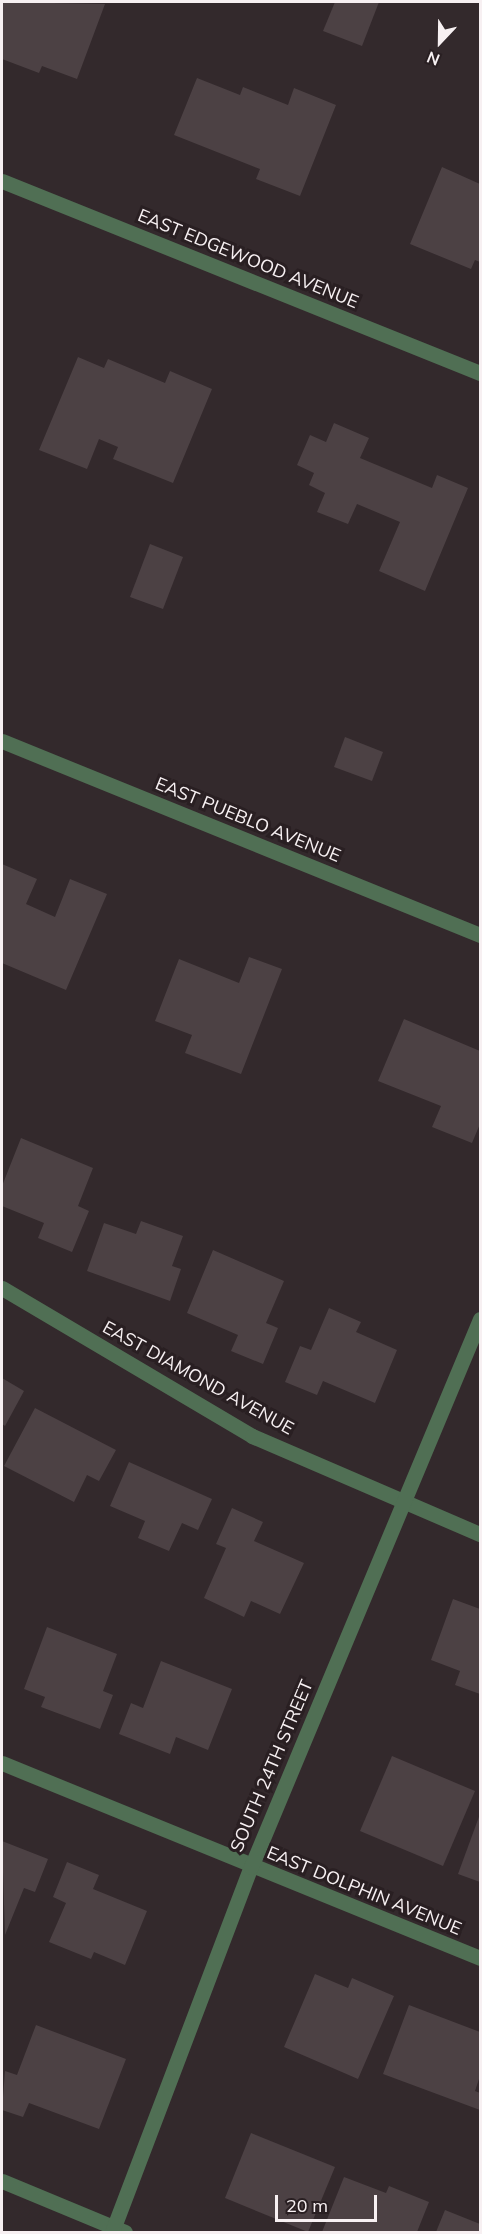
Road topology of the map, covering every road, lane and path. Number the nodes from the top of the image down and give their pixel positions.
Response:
1 (2, 181) edge
2 (480, 373) edge
3 (2, 741) edge
4 (480, 935) edge
5 (2, 1288) edge
6 (480, 1319) edge
7 (404, 1503) junction
8 (480, 1534) edge
9 (2, 1763) edge
10 (251, 1867) junction
11 (480, 1958) edge
12 (2, 2181) edge
13 (117, 2231) edge

1 - 2 street, EAST EDGEWOOD AVENUE
3 - 4 street, EAST PUEBLO AVENUE
5 - 7 street, EAST DIAMOND AVENUE
6 - 7 street, SOUTH 24TH STREET
7 - 8 street, EAST DIAMOND AVENUE
7 - 10 street, SOUTH 24TH STREET
9 - 10 street, EAST DOLPHIN AVENUE
10 - 11 street, EAST DOLPHIN AVENUE
10 - 13 street, SOUTH 24TH STREET
12 - 13 street

